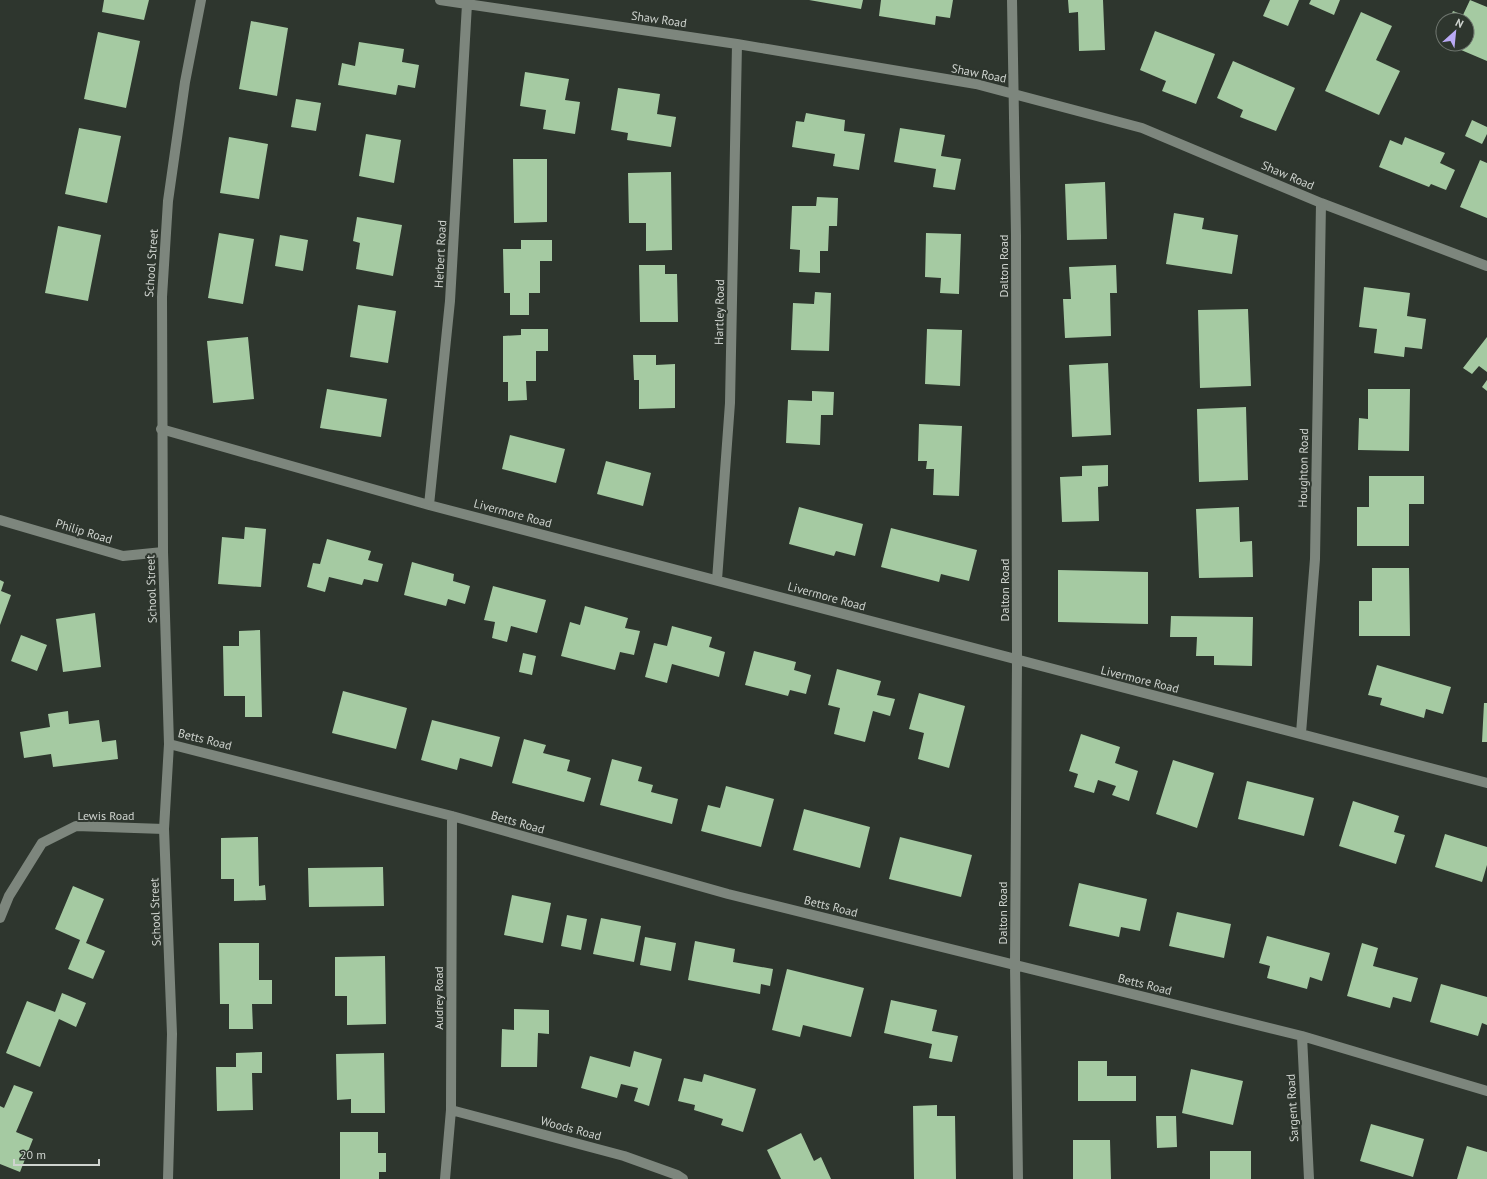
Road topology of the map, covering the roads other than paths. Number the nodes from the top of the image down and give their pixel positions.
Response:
1 (201, 0) edge
2 (440, 0) edge
3 (1012, 0) edge
4 (467, 4) junction
5 (737, 44) junction
6 (1014, 93) junction
7 (1321, 203) junction
8 (1487, 266) edge
9 (161, 429) junction
10 (429, 505) junction
11 (0, 520) edge
12 (163, 552) junction
13 (717, 580) junction
14 (1017, 660) junction
15 (1301, 733) junction
16 (169, 744) junction
17 (1487, 783) edge
18 (452, 816) junction
19 (164, 829) junction
20 (0, 918) edge
21 (1015, 965) junction
22 (1302, 1036) junction
23 (1487, 1091) edge
24 (451, 1110) junction
25 (168, 1179) edge
26 (445, 1179) edge
27 (683, 1179) edge
28 (1018, 1179) edge
29 (1308, 1179) edge

1 - 9 street, School Street
2 - 4 street, Shaw Road
3 - 6 street, Dalton Road
4 - 5 street, Shaw Road
4 - 10 street, Herbert Road
5 - 6 street, Shaw Road
5 - 13 street, Hartley Road
6 - 7 street, Shaw Road
6 - 14 street, Dalton Road
7 - 8 street, Shaw Road
7 - 15 street, Houghton Road
9 - 10 street, Livermore Road
9 - 12 street, School Street
10 - 13 street, Livermore Road
11 - 12 street, Philip Road
12 - 16 street, School Street
13 - 14 street, Livermore Road
14 - 15 street, Livermore Road
14 - 21 street, Dalton Road
15 - 17 street, Livermore Road
16 - 18 street, Betts Road
16 - 19 street, School Street
18 - 21 street, Betts Road
18 - 24 street, Audrey Road
19 - 20 street, Lewis Road
19 - 25 street, School Street
21 - 22 street, Betts Road
21 - 28 street, Dalton Road
22 - 23 street, Betts Road
22 - 29 street, Sargent Road
24 - 26 street, Audrey Road
24 - 27 street, Woods Road

